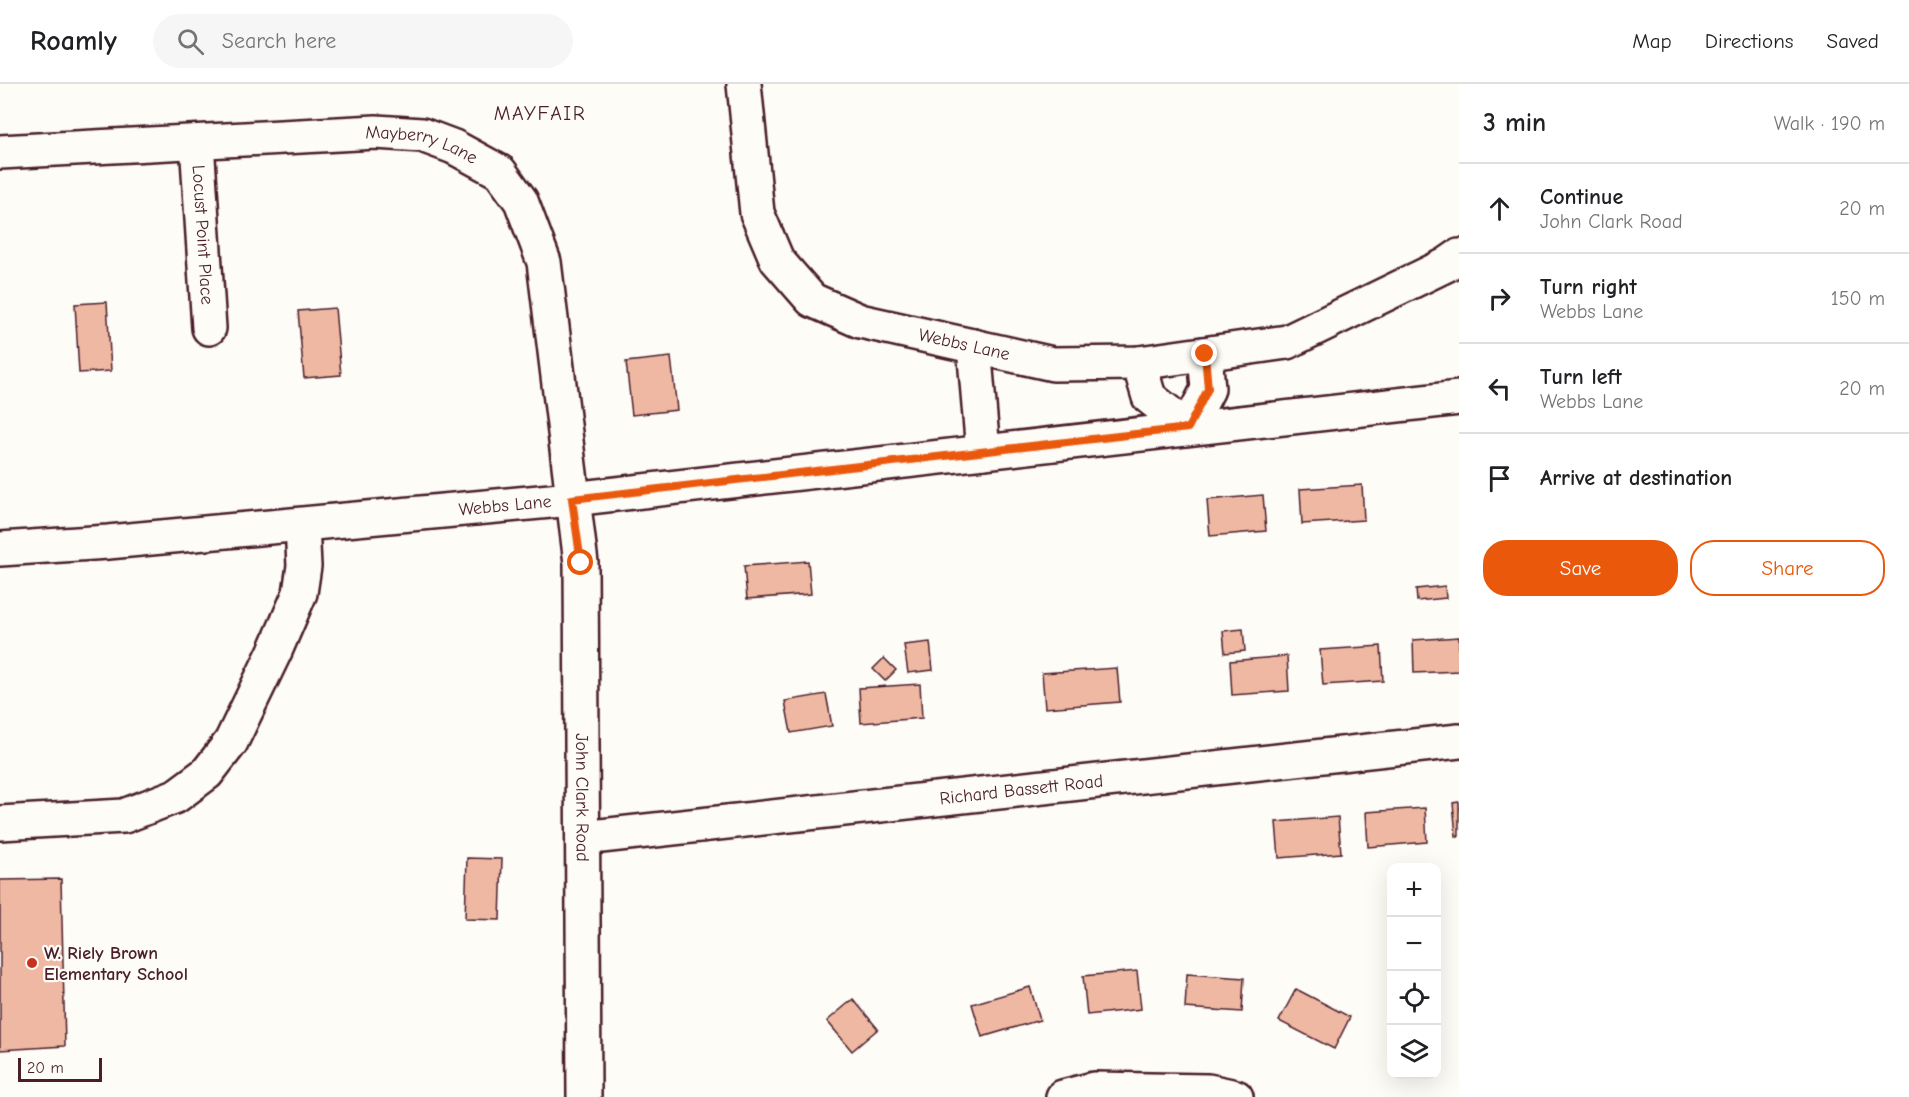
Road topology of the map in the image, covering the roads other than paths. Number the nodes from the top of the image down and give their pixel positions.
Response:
1 (744, 84) edge
2 (196, 142) junction
3 (0, 152) edge
4 (1459, 256) edge
5 (209, 328) dead end
6 (974, 346) junction
7 (1205, 354) junction
8 (1139, 363) junction
9 (1459, 398) edge
10 (1188, 428) junction
11 (983, 452) junction
12 (572, 499) junction
13 (302, 525) junction
14 (0, 549) edge
15 (1459, 741) edge
16 (0, 823) edge
17 (583, 838) junction
18 (584, 1097) edge
19 (1063, 1097) edge
20 (1236, 1097) edge

1 - 6 street, Webbs Lane
2 - 3 street, Mayberry Lane
2 - 5 street, Locust Point Place
2 - 12 street, Mayberry Lane
4 - 7 street, Webbs Lane
6 - 8 street, Webbs Lane
6 - 11 street
7 - 8 street, Webbs Lane
7 - 10 street
8 - 10 street
9 - 10 street, Webbs Lane
10 - 11 street, Webbs Lane
11 - 12 street, Webbs Lane
12 - 13 street, Webbs Lane
12 - 17 street, John Clark Road
13 - 14 street, Webbs Lane
13 - 16 street
15 - 17 street, Richard Bassett Road
17 - 18 street, John Clark Road
19 - 20 street

